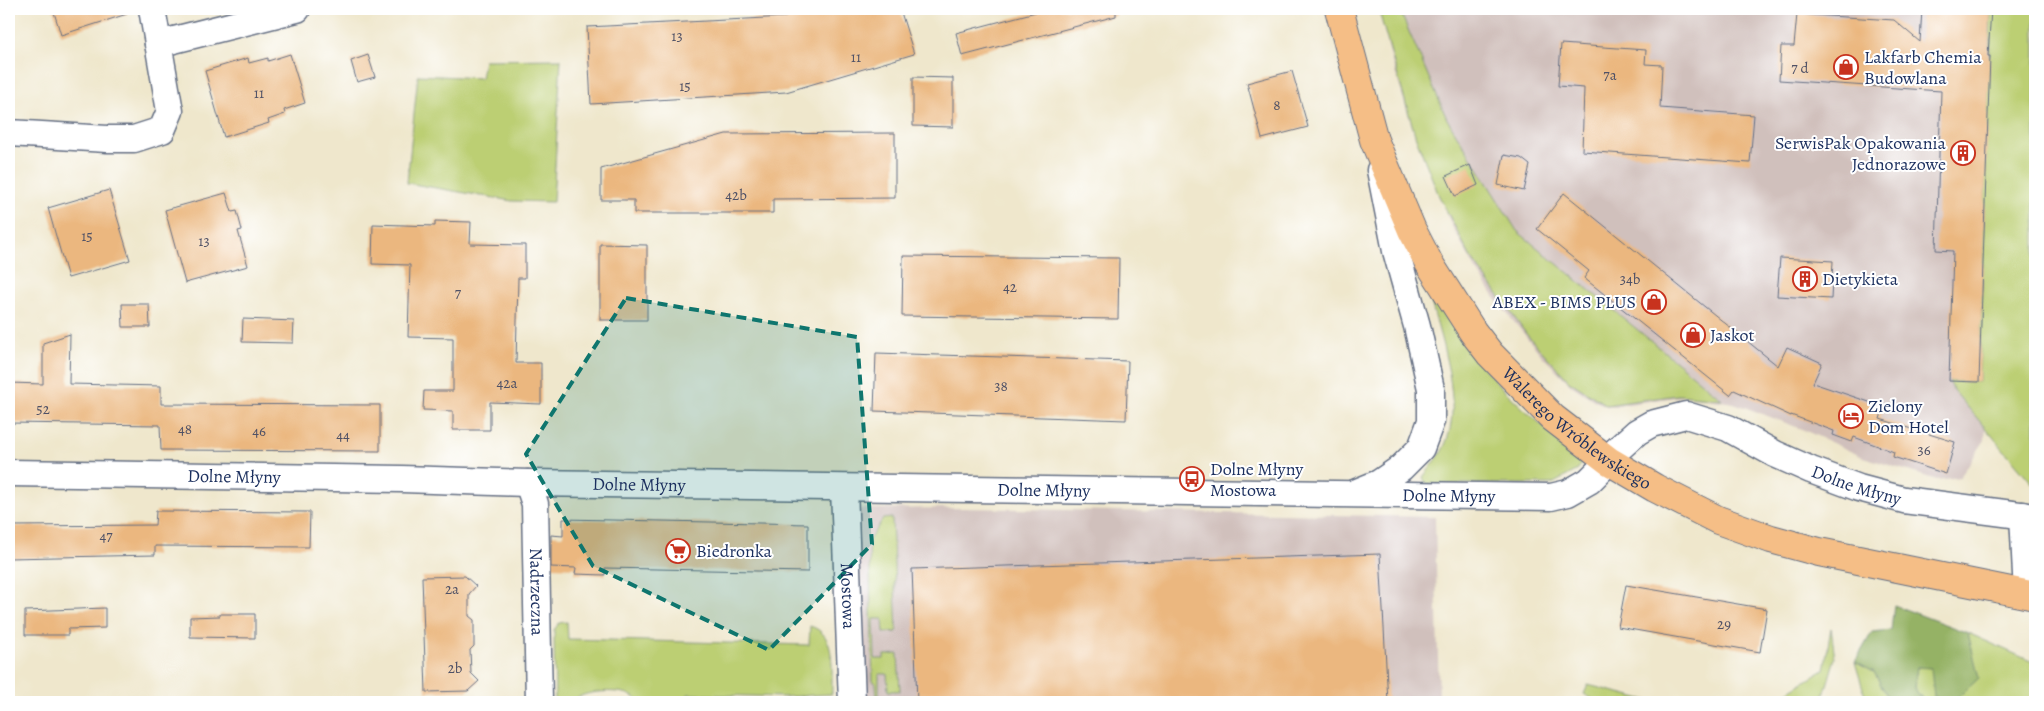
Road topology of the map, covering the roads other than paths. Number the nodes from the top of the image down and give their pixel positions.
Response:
1 (152, 9) edge
2 (297, 9) edge
3 (1339, 9) edge
4 (158, 44) junction
5 (9, 133) edge
6 (1374, 140) junction
7 (1609, 461) junction
8 (9, 473) edge
9 (528, 483) junction
10 (844, 488) junction
11 (1351, 494) junction
12 (2032, 516) edge
13 (2031, 595) edge
14 (539, 702) edge
15 (852, 702) edge

1 - 4 street
2 - 4 street
3 - 6 main road, Walerego Wróblewskiego
4 - 5 street
6 - 7 main road, Walerego Wróblewskiego
6 - 11 street
7 - 11 street, Dolne Młyny
7 - 12 street, Dolne Młyny
7 - 13 main road, Walerego Wróblewskiego
8 - 9 street, Dolne Młyny
9 - 10 street, Dolne Młyny
9 - 14 street, Nadrzeczna
10 - 11 street, Dolne Młyny
10 - 15 street, Mostowa
12 - 13 street

